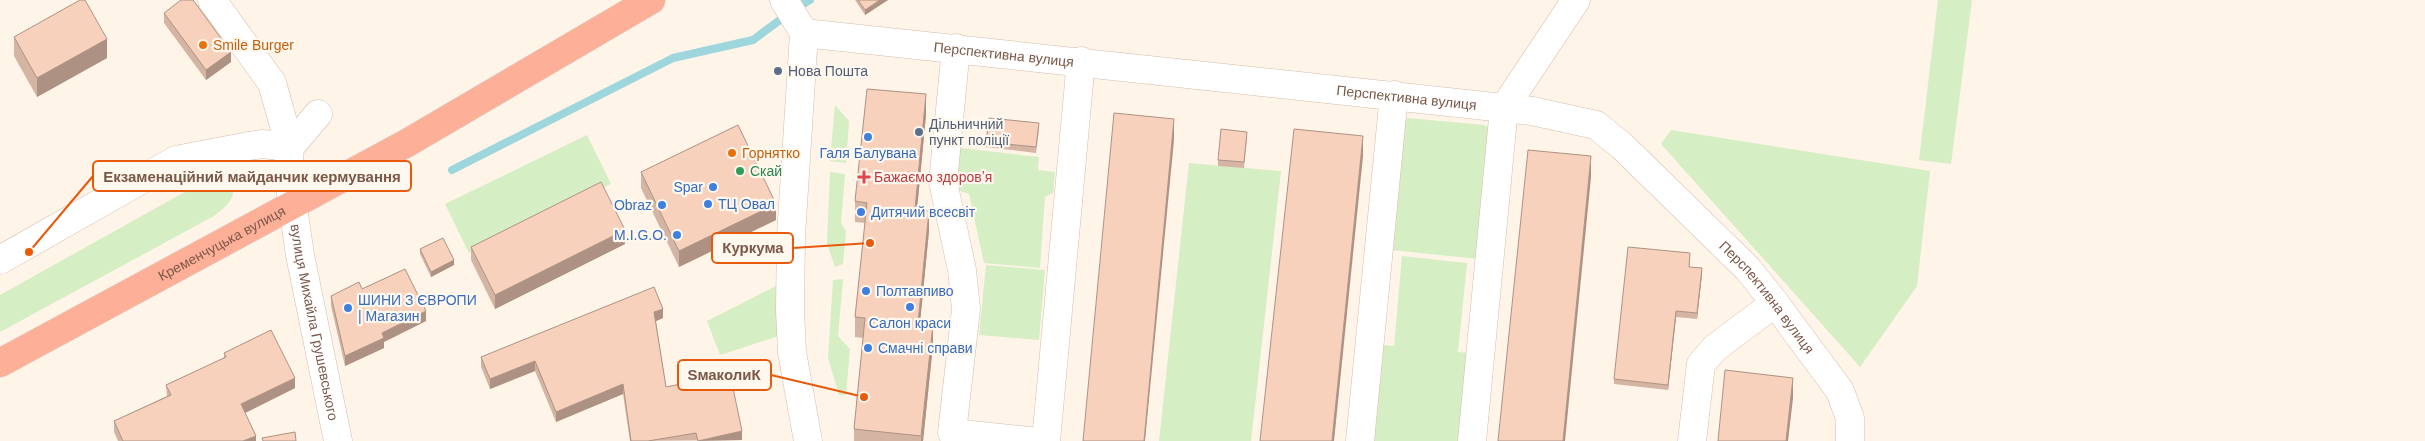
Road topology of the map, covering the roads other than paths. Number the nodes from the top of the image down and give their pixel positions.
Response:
1 (212, 0) edge
2 (651, 0) edge
3 (784, 0) edge
4 (1576, 0) edge
5 (804, 32) junction
6 (956, 48) junction
7 (1080, 61) junction
8 (1394, 95) junction
9 (1504, 108) junction
10 (318, 114) dead end
11 (290, 147) junction
12 (292, 204) junction
13 (0, 260) edge
14 (1775, 303) junction
15 (0, 363) edge
16 (338, 441) edge
17 (808, 441) edge
18 (1029, 441) edge
19 (1046, 441) edge
20 (1360, 441) edge
21 (1472, 441) edge
22 (1692, 441) edge
23 (1850, 441) edge

1 - 11 street
2 - 12 highway, Кременчуцька вулиця
3 - 5 street
4 - 9 street
5 - 6 street, Перспективна вулиця
5 - 17 street
6 - 7 street, Перспективна вулиця
6 - 18 street
7 - 8 street, Перспективна вулиця
7 - 19 street
8 - 9 street, Перспективна вулиця
8 - 20 street
9 - 14 street, Перспективна вулиця
9 - 21 street
10 - 11 street
11 - 12 street, вулиця Михайла Грушевського
11 - 13 street
12 - 15 highway, Кременчуцька вулиця
12 - 16 street, вулиця Михайла Грушевського
14 - 22 street
14 - 23 street, Перспективна вулиця

